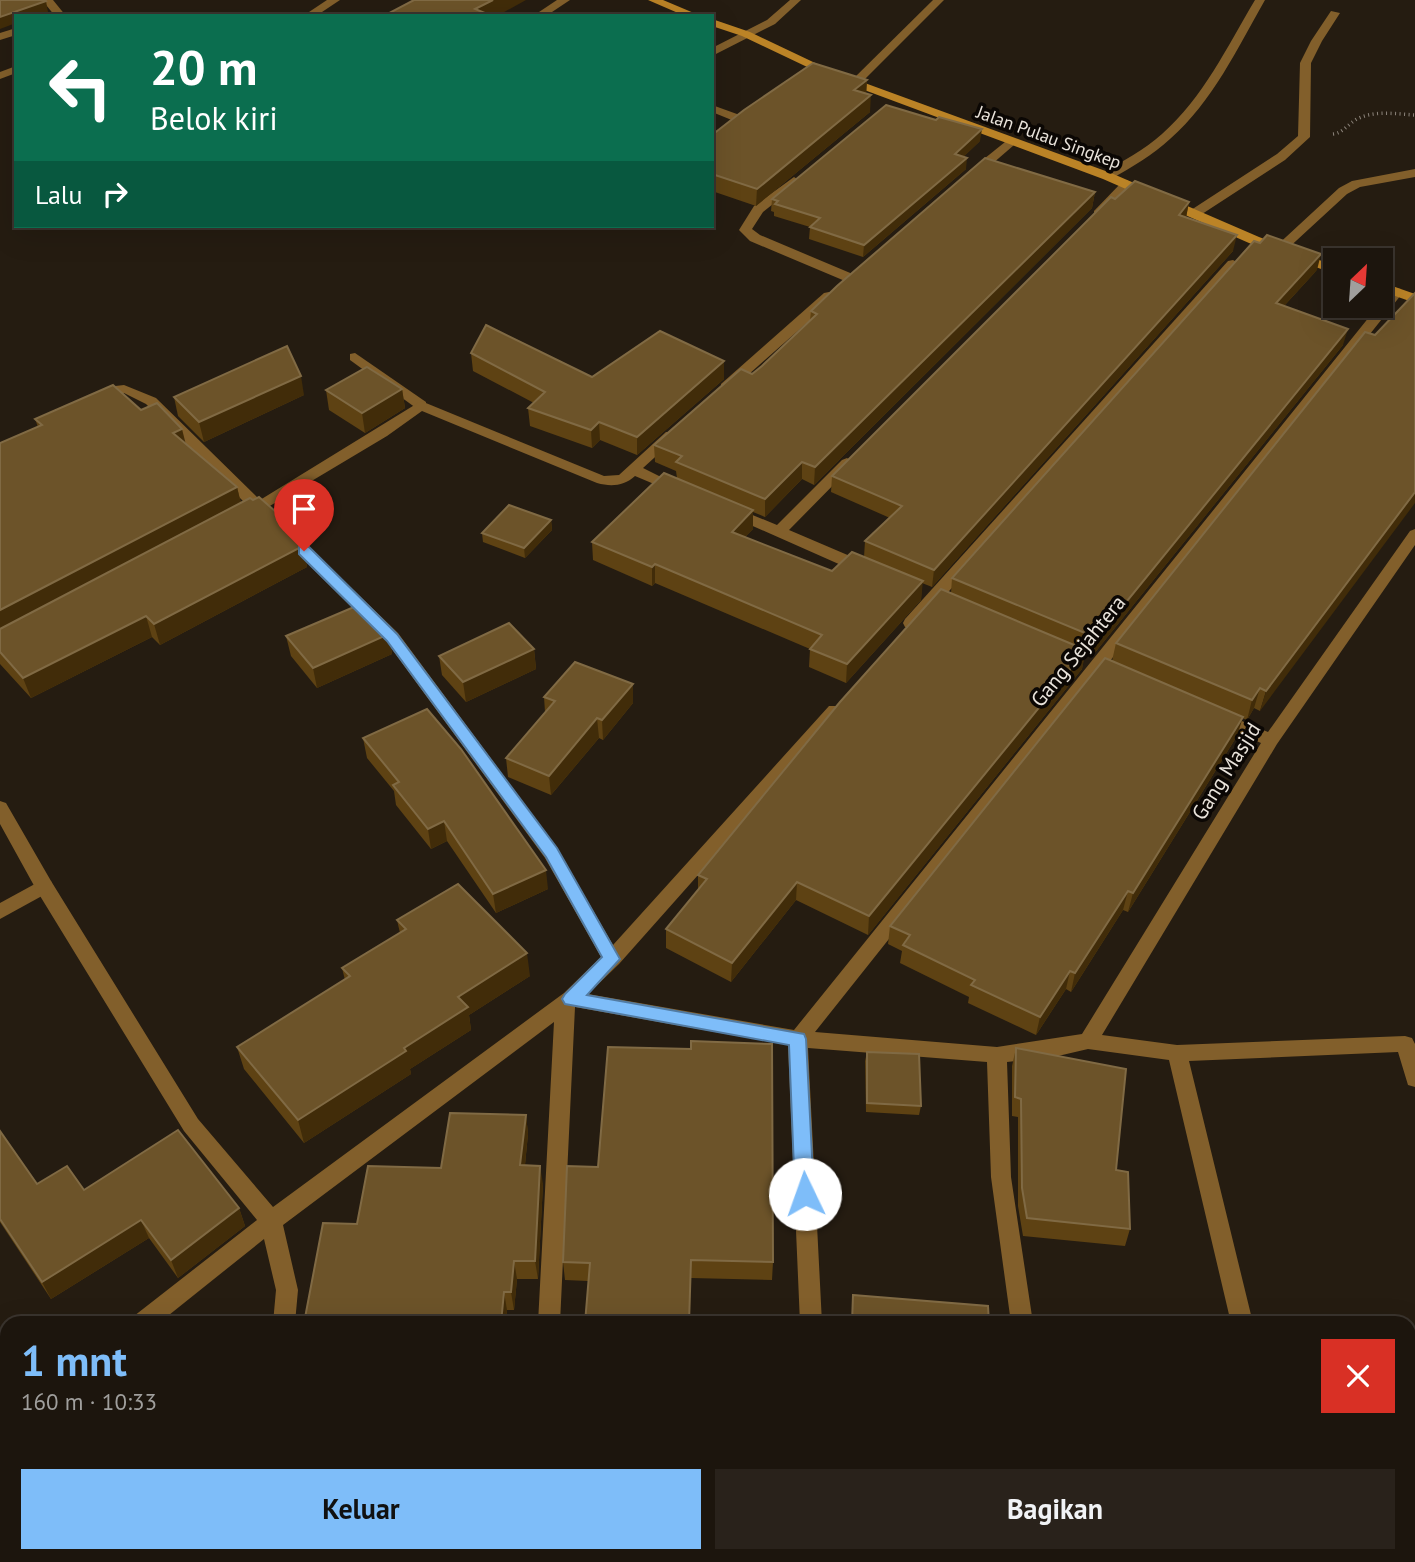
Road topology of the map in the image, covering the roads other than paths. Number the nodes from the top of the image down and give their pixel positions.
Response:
1 (47, 0) edge
2 (335, 0) edge
3 (565, 0) edge
4 (653, 0) edge
5 (796, 0) edge
6 (939, 0) edge
7 (1259, 0) edge
8 (1335, 13) dead end
9 (59, 14) edge
10 (311, 14) edge
11 (541, 14) edge
12 (691, 14) edge
13 (714, 23) edge
14 (746, 34) junction
15 (714, 52) edge
16 (854, 84) junction
17 (714, 109) edge
18 (744, 121) edge
19 (1010, 142) junction
20 (807, 171) edge
21 (1415, 173) edge
22 (1107, 176) junction
23 (1127, 184) junction
24 (957, 188) edge
25 (1195, 213) junction
26 (1088, 223) edge
27 (1254, 240) junction
28 (1279, 249) junction
29 (1323, 266) edge
30 (1393, 291) edge
31 (1415, 299) edge
32 (1365, 318) edge
33 (355, 356) dead end
34 (715, 396) edge
35 (79, 405) edge
36 (421, 405) junction
37 (684, 424) edge
38 (856, 454) edge
39 (632, 469) junction
40 (693, 495) edge
41 (718, 506) edge
42 (259, 508) junction
43 (237, 520) edge
44 (779, 532) junction
45 (1415, 534) edge
46 (304, 551) dead end
47 (886, 578) edge
48 (896, 640) edge
49 (850, 692) edge
50 (1208, 714) edge
51 (1271, 740) junction
52 (0, 808) edge
53 (44, 886) junction
54 (0, 912) edge
55 (612, 959) junction
56 (568, 1001) junction
57 (797, 1039) junction
58 (1088, 1041) junction
59 (1177, 1053) junction
60 (997, 1055) junction
61 (1415, 1079) edge
62 (271, 1221) junction
63 (151, 1316) edge
64 (285, 1316) edge
65 (549, 1316) edge
66 (811, 1316) edge
67 (1021, 1316) edge
68 (1240, 1316) edge

1 - 9 street
2 - 10 street
3 - 11 street
4 - 12 street
5 - 14 street
6 - 16 street
7 - 22 street
8 - 25 street
13 - 14 street, Jalan Pulau Singkep
14 - 15 street
14 - 16 street, Jalan Pulau Singkep
16 - 19 street, Jalan Pulau Singkep
17 - 18 street
19 - 22 street, Jalan Pulau Singkep
19 - 24 street
20 - 34 street
21 - 28 street
22 - 23 street, Jalan Pulau Singkep
23 - 25 street, Jalan Pulau Singkep
23 - 26 street
25 - 27 street, Jalan Pulau Singkep
27 - 28 street, Jalan Pulau Singkep
27 - 48 street
28 - 29 street, Jalan Pulau Singkep
30 - 31 street
32 - 57 street, Gang Sejahtera
33 - 36 street
35 - 42 street
36 - 39 street
36 - 42 street
37 - 39 street
38 - 44 street
39 - 40 street
41 - 44 street
42 - 43 street
44 - 47 street
45 - 51 street, Gang Masjid
46 - 55 street
49 - 55 street
50 - 51 street
51 - 58 street, Gang Masjid
52 - 53 street
53 - 54 street
53 - 62 street
55 - 56 street
56 - 57 street
56 - 62 street
56 - 65 street
57 - 60 street
57 - 66 street
58 - 59 street
58 - 60 street
59 - 61 street
59 - 68 street
60 - 67 street
62 - 63 street
62 - 64 street

